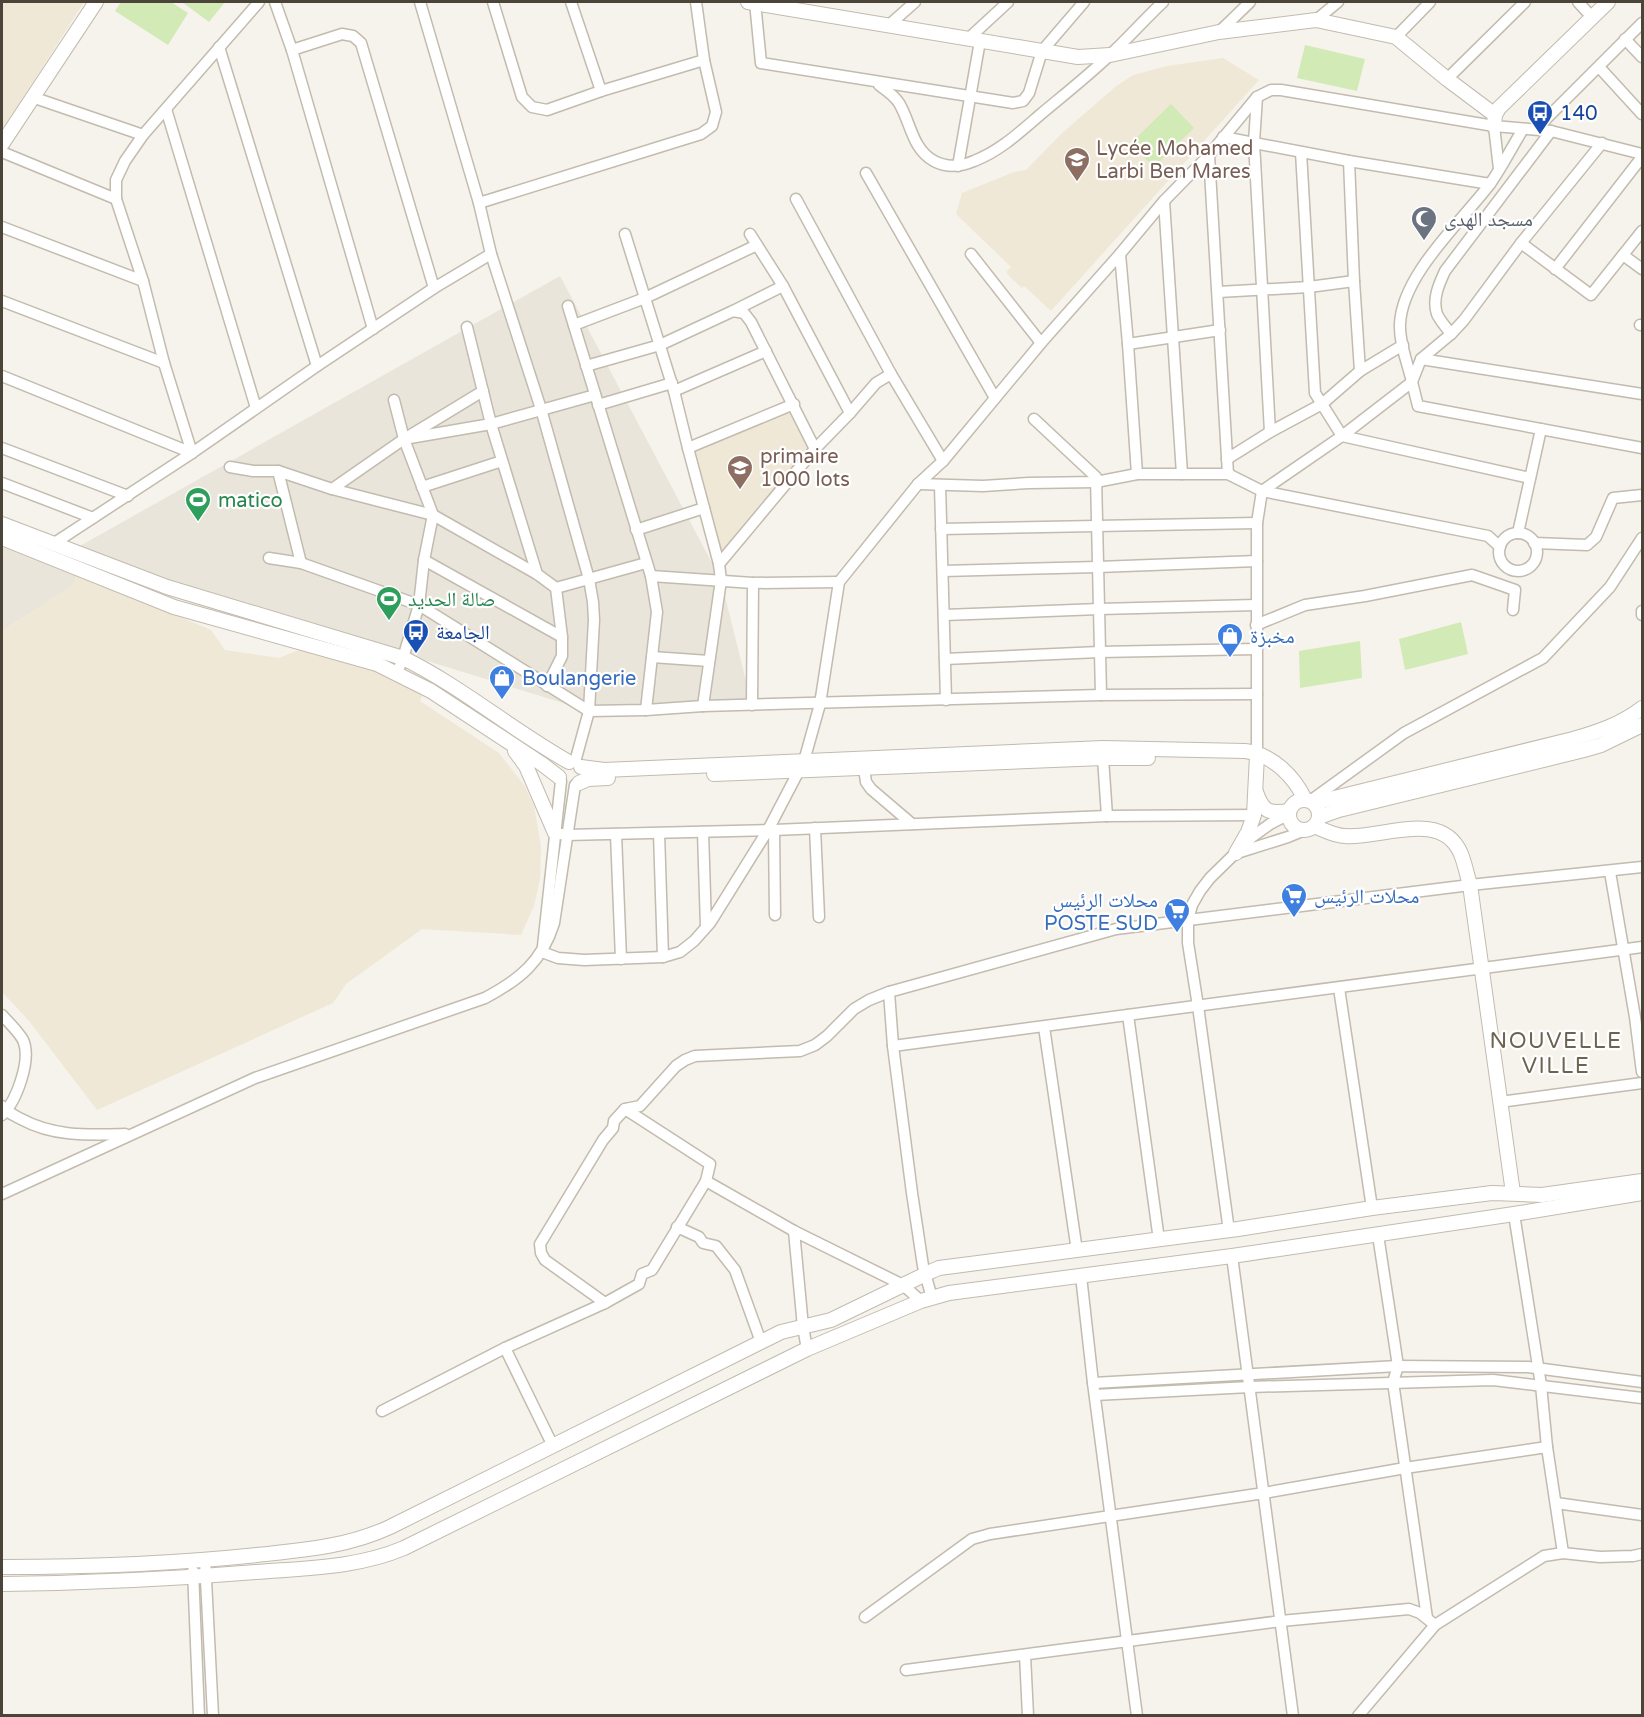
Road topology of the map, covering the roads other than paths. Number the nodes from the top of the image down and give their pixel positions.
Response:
1 (96, 2) edge
2 (259, 2) edge
3 (275, 2) edge
4 (420, 2) edge
5 (494, 2) edge
6 (571, 2) edge
7 (696, 2) edge
8 (752, 2) edge
9 (915, 2) edge
10 (1008, 2) edge
11 (1084, 2) edge
12 (1163, 2) edge
13 (1250, 2) edge
14 (1338, 2) edge
15 (1430, 2) edge
16 (1525, 2) edge
17 (1578, 2) edge
18 (1608, 2) edge
19 (1592, 16) junction
20 (1316, 20) junction
21 (1642, 23) edge
22 (889, 25) junction
23 (1219, 32) junction
24 (1396, 36) junction
25 (1625, 39) junction
26 (974, 40) junction
27 (219, 47) junction
28 (292, 50) junction
29 (1042, 51) junction
30 (1110, 55) junction
31 (1642, 57) edge
32 (704, 60) junction
33 (1599, 67) junction
34 (1447, 79) junction
35 (874, 82) junction
36 (601, 91) junction
37 (32, 97) junction
38 (970, 97) junction
39 (1257, 97) junction
40 (166, 109) junction
41 (1642, 114) edge
42 (1494, 121) junction
43 (1523, 129) junction
44 (1536, 129) junction
45 (1551, 131) junction
46 (143, 135) junction
47 (1223, 137) junction
48 (1254, 142) junction
49 (1602, 143) junction
50 (2, 144) edge
51 (2, 152) edge
52 (1301, 152) junction
53 (1209, 155) junction
54 (1642, 156) edge
55 (1350, 160) junction
56 (958, 166) junction
57 (1499, 169) junction
58 (866, 173) dead end
59 (1490, 183) junction
60 (116, 199) junction
61 (796, 199) dead end
62 (1164, 201) junction
63 (479, 203) junction
64 (2, 227) edge
65 (1642, 231) edge
66 (625, 234) dead end
67 (750, 234) dead end
68 (1521, 243) junction
69 (757, 245) junction
70 (491, 254) junction
71 (971, 254) dead end
72 (1120, 254) junction
73 (1623, 255) junction
74 (1555, 269) junction
75 (1642, 269) edge
76 (143, 281) junction
77 (1354, 281) junction
78 (783, 285) junction
79 (1309, 287) junction
80 (434, 288) junction
81 (1262, 290) junction
82 (1218, 292) junction
83 (645, 298) junction
84 (2, 301) edge
85 (568, 306) dead end
86 (733, 311) junction
87 (573, 325) junction
88 (467, 327) dead end
89 (374, 329) junction
90 (1220, 330) junction
91 (1451, 334) junction
92 (1173, 337) junction
93 (1041, 343) junction
94 (1128, 344) junction
95 (660, 345) junction
96 (1403, 345) junction
97 (766, 351) junction
98 (1421, 360) junction
99 (164, 363) junction
100 (316, 366) junction
101 (586, 366) junction
102 (1360, 371) junction
103 (891, 374) junction
104 (2, 376) edge
105 (1412, 382) junction
106 (673, 387) junction
107 (483, 391) junction
108 (1642, 394) edge
109 (995, 398) junction
110 (394, 400) dead end
111 (596, 400) junction
112 (794, 404) junction
113 (1322, 404) junction
114 (256, 408) junction
115 (541, 409) junction
116 (850, 413) junction
117 (1034, 419) dead end
118 (491, 424) junction
119 (1541, 429) junction
120 (1270, 432) junction
121 (1342, 436) junction
122 (404, 439) junction
123 (2, 448) edge
124 (688, 448) junction
125 (1642, 448) edge
126 (815, 449) junction
127 (192, 453) junction
128 (1227, 459) junction
129 (943, 460) junction
130 (502, 462) junction
131 (230, 467) dead end
132 (278, 471) junction
133 (1137, 474) junction
134 (1182, 474) junction
135 (1228, 474) junction
136 (1530, 478) junction
137 (1096, 482) junction
138 (2, 483) edge
139 (918, 484) junction
140 (940, 485) junction
141 (422, 488) junction
142 (332, 489) junction
143 (1262, 491) junction
144 (1642, 495) edge
145 (128, 496) junction
146 (704, 508) junction
147 (433, 515) junction
148 (93, 518) junction
149 (1257, 523) junction
150 (2, 524) edge
151 (1096, 525) junction
152 (941, 529) junction
153 (636, 530) junction
154 (1518, 533) junction
155 (2, 538) edge
156 (1642, 538) edge
157 (1534, 543) junction
158 (53, 544) junction
159 (1500, 547) junction
160 (41, 553) junction
161 (269, 558) dead end
162 (424, 560) junction
163 (1257, 561) junction
164 (646, 562) junction
165 (301, 563) junction
166 (719, 564) junction
167 (1098, 567) junction
168 (1511, 569) junction
169 (943, 571) junction
170 (537, 574) junction
171 (651, 576) junction
172 (589, 579) junction
173 (721, 580) junction
174 (839, 582) junction
175 (1495, 582) junction
176 (753, 583) junction
177 (556, 588) junction
178 (419, 605) junction
179 (1256, 605) junction
180 (1099, 609) junction
181 (1513, 610) dead end
182 (944, 615) junction
183 (1256, 625) junction
184 (562, 637) junction
185 (1256, 649) junction
186 (1100, 652) junction
187 (652, 657) junction
188 (403, 658) junction
189 (945, 659) junction
190 (710, 661) junction
191 (397, 673) junction
192 (547, 686) junction
193 (1257, 694) junction
194 (1101, 695) junction
195 (946, 700) junction
196 (820, 704) junction
197 (752, 705) junction
198 (703, 706) junction
199 (1642, 708) edge
200 (646, 710) junction
201 (589, 711) junction
202 (1642, 725) edge
203 (508, 742) junction
204 (1257, 755) junction
205 (1103, 758) junction
206 (575, 764) junction
207 (802, 766) junction
208 (864, 768) junction
209 (560, 779) junction
210 (577, 784) junction
211 (1256, 790) junction
212 (1309, 802) junction
213 (1289, 812) junction
214 (1254, 815) junction
215 (1107, 816) junction
216 (912, 824) junction
217 (1313, 825) junction
218 (815, 828) junction
219 (771, 830) junction
220 (703, 832) junction
221 (659, 833) junction
222 (561, 834) junction
223 (616, 834) junction
224 (1236, 853) junction
225 (1642, 867) edge
226 (1610, 872) junction
227 (1470, 885) junction
228 (775, 915) dead end
229 (819, 917) dead end
230 (1188, 920) junction
231 (706, 927) junction
232 (1642, 947) edge
233 (1623, 950) junction
234 (542, 952) junction
235 (663, 957) junction
236 (621, 959) junction
237 (1482, 968) junction
238 (1339, 987) junction
239 (889, 992) junction
240 (1198, 1006) junction
241 (2, 1015) edge
242 (1128, 1015) junction
243 (1639, 1017) edge
244 (1044, 1027) junction
245 (893, 1046) junction
246 (1642, 1072) edge
247 (1642, 1083) edge
248 (1500, 1102) junction
249 (625, 1110) junction
250 (3, 1111) edge
251 (132, 1134) junction
252 (1642, 1180) edge
253 (706, 1181) junction
254 (1512, 1193) junction
255 (1642, 1193) edge
256 (2, 1194) edge
257 (1372, 1209) junction
258 (1512, 1215) junction
259 (677, 1227) junction
260 (794, 1231) junction
261 (1228, 1231) junction
262 (1378, 1235) junction
263 (1159, 1240) junction
264 (1077, 1251) junction
265 (1231, 1256) junction
266 (925, 1274) junction
267 (1081, 1276) junction
268 (903, 1286) junction
269 (926, 1299) junction
270 (605, 1303) junction
271 (803, 1327) junction
272 (761, 1342) junction
273 (505, 1348) junction
274 (807, 1349) junction
275 (1398, 1366) junction
276 (1537, 1368) junction
277 (1248, 1374) junction
278 (1393, 1382) junction
279 (1642, 1382) edge
280 (1093, 1383) junction
281 (1541, 1385) junction
282 (1250, 1386) junction
283 (1095, 1395) junction
284 (1642, 1398) edge
285 (382, 1411) dead end
286 (553, 1446) junction
287 (1548, 1447) junction
288 (1405, 1468) junction
289 (1264, 1493) junction
290 (1556, 1503) junction
291 (1642, 1515) edge
292 (1110, 1516) junction
293 (366, 1537) junction
294 (1563, 1553) junction
295 (1642, 1554) edge
296 (372, 1559) junction
297 (199, 1561) junction
298 (2, 1567) edge
299 (200, 1577) junction
300 (2, 1584) edge
301 (865, 1617) dead end
302 (1281, 1621) junction
303 (1431, 1622) junction
304 (1127, 1641) junction
305 (1025, 1655) junction
306 (906, 1670) dead end
307 (199, 1716) edge
308 (213, 1716) edge
309 (1028, 1716) edge
310 (1137, 1716) edge
311 (1293, 1716) edge
312 (1358, 1716) edge

1 - 37 street
2 - 27 street
3 - 28 street
4 - 63 street
5 - 36 street
6 - 36 street
7 - 32 street
8 - 22 street
8 - 35 street
9 - 22 street
10 - 26 street
11 - 29 street
12 - 30 street
13 - 23 street
14 - 20 street
15 - 24 street
16 - 34 street
17 - 19 street
18 - 19 street
19 - 42 street
20 - 23 street
20 - 24 street
21 - 25 street
22 - 26 street
23 - 30 street
24 - 34 street
25 - 31 street
25 - 33 street
26 - 29 street
26 - 38 street
27 - 40 street
27 - 100 street
28 - 80 street
28 - 89 street
29 - 30 street
29 - 38 street
30 - 56 street
32 - 36 street
32 - 63 street
33 - 41 street
33 - 44 street
34 - 42 street
35 - 38 street
35 - 56 street
37 - 46 street
37 - 50 street
38 - 56 street
39 - 42 street
39 - 47 street
39 - 48 street
40 - 46 street
40 - 114 street
42 - 43 street
42 - 57 street
43 - 44 street
43 - 57 street
44 - 45 street
45 - 49 street
45 - 91 street
46 - 60 street
47 - 48 street
47 - 53 street
48 - 52 street
48 - 81 street
49 - 54 street
49 - 68 street
51 - 60 street
52 - 55 street
52 - 79 street
53 - 62 street
53 - 82 street
54 - 74 street
55 - 59 street
55 - 77 street
57 - 59 street
58 - 109 street
59 - 96 street
60 - 76 street
61 - 103 street
62 - 72 street
62 - 92 street
63 - 70 street
64 - 76 street
65 - 73 street
66 - 83 street
67 - 69 street
68 - 74 street
68 - 91 street
69 - 78 street
69 - 83 street
70 - 80 street
70 - 115 street
71 - 93 street
72 - 93 street
72 - 94 street
73 - 74 street
73 - 75 street
76 - 99 street
77 - 79 street
77 - 102 street
78 - 86 street
78 - 116 street
79 - 81 street
79 - 113 street
80 - 89 street
81 - 82 street
81 - 120 street
82 - 90 street
83 - 87 street
83 - 95 street
84 - 99 street
85 - 87 street
86 - 95 street
86 - 97 street
87 - 101 street
88 - 107 street
89 - 100 street
90 - 92 street
90 - 128 street
91 - 98 street
92 - 94 street
92 - 134 street
93 - 109 street
94 - 133 street
95 - 101 street
95 - 106 street
96 - 102 street
96 - 105 street
97 - 106 street
97 - 112 street
98 - 105 street
98 - 108 street
99 - 127 street
100 - 114 street
101 - 111 street
102 - 113 street
103 - 116 street
103 - 129 street
104 - 127 street
105 - 119 street
105 - 121 street
106 - 111 street
106 - 124 street
107 - 118 street
107 - 122 street
109 - 129 street
110 - 122 street
111 - 115 street
111 - 153 street
112 - 124 street
112 - 126 street
113 - 120 street
113 - 121 street
114 - 127 street
115 - 118 street
115 - 172 street
116 - 126 street
117 - 137 street
118 - 122 street
118 - 130 street
119 - 125 street
119 - 136 street
120 - 128 street
121 - 136 street
121 - 143 street
122 - 141 street
122 - 142 street
123 - 145 street
124 - 146 street
126 - 166 street
127 - 145 street
128 - 135 street
129 - 139 street
130 - 141 street
130 - 170 street
131 - 132 street
132 - 142 street
132 - 165 street
133 - 134 street
133 - 137 street
134 - 135 street
135 - 143 street
136 - 154 street
137 - 140 street
137 - 151 street
138 - 148 street
139 - 140 street
139 - 174 street
140 - 152 street
141 - 147 street
142 - 147 street
143 - 149 street
143 - 159 street
144 - 157 street
145 - 148 street
146 - 153 street
146 - 166 street
147 - 162 street
147 - 170 street
148 - 158 street
149 - 151 street
149 - 163 street
150 - 158 street
151 - 152 street
151 - 167 street
152 - 169 street
153 - 164 street
154 - 157 street
154 - 159 street
155 - 160 street
156 - 212 street
157 - 168 street
158 - 160 street
158 - 188 street
159 - 168 street
160 - 191 street
161 - 165 street
162 - 178 street
162 - 184 street
163 - 167 street
163 - 179 street
164 - 171 street
164 - 172 street
165 - 178 street
166 - 173 street
167 - 169 street
167 - 180 street
168 - 175 street
169 - 182 street
170 - 177 street
171 - 173 street
171 - 187 street
172 - 177 street
172 - 201 street
173 - 176 street
173 - 190 street
174 - 176 street
174 - 196 street
175 - 181 street
175 - 183 street
176 - 197 street
177 - 184 street
178 - 188 street
178 - 192 street
179 - 180 street
179 - 183 street
180 - 182 street
180 - 186 street
182 - 189 street
183 - 185 street
184 - 192 street
185 - 186 street
185 - 193 street
186 - 189 street
186 - 194 street
187 - 190 street
187 - 200 street
188 - 191 street
188 - 206 street
189 - 195 street
190 - 198 street
191 - 203 street
192 - 201 street
193 - 194 street
193 - 204 street
194 - 195 street
195 - 196 street
196 - 197 street
196 - 207 street
197 - 198 street
198 - 200 street
199 - 212 street
200 - 201 street
201 - 206 street
202 - 217 street
203 - 209 street
203 - 222 street
204 - 205 street
204 - 207 street
204 - 211 street
204 - 212 street
205 - 208 street
205 - 215 street
206 - 207 street
206 - 209 street
206 - 210 street
207 - 208 street
207 - 210 street
207 - 219 street
208 - 216 street
209 - 210 street
209 - 222 street
210 - 222 street
211 - 213 street
211 - 214 street
212 - 213 street
212 - 217 street
213 - 217 street
213 - 224 street
214 - 215 street
214 - 224 street
215 - 216 street
216 - 218 street
217 - 224 street
217 - 227 street
218 - 219 street
218 - 229 street
219 - 220 street
219 - 228 street
219 - 231 street
220 - 221 street
220 - 231 street
221 - 223 street
221 - 235 street
222 - 223 street
222 - 234 street
223 - 236 street
224 - 230 street
225 - 226 street
226 - 227 street
226 - 233 street
227 - 230 street
227 - 237 street
230 - 239 street
230 - 240 street
231 - 235 street
232 - 233 street
233 - 237 street
233 - 243 street
234 - 236 street
234 - 251 street
235 - 236 street
237 - 238 street
237 - 248 street
238 - 240 street
238 - 257 street
239 - 245 street
239 - 249 street
240 - 242 street
240 - 261 street
241 - 250 street
242 - 244 street
242 - 263 street
243 - 246 street
244 - 245 street
244 - 264 street
245 - 266 street
247 - 248 street
248 - 254 street
249 - 253 street
249 - 270 street
250 - 251 street
251 - 256 street
252 - 254 street
253 - 259 street
253 - 260 street
254 - 257 street
254 - 258 street
254 - 258 street
255 - 258 street
257 - 261 street
258 - 262 street
258 - 276 street
259 - 270 street
259 - 272 street
260 - 268 street
260 - 271 street
261 - 263 street
261 - 265 street
261 - 265 street
262 - 265 street
262 - 275 street
263 - 264 street
264 - 266 street
265 - 267 street
265 - 277 street
266 - 268 street
266 - 269 street
267 - 269 street
267 - 280 street
268 - 269 street
268 - 271 street
269 - 274 street
270 - 273 street
271 - 272 street
271 - 274 street
272 - 286 street
273 - 285 street
273 - 286 street
274 - 296 street
275 - 276 street
275 - 277 street
275 - 278 street
276 - 279 street
276 - 281 street
277 - 280 street
277 - 282 street
278 - 281 street
278 - 282 street
278 - 288 street
280 - 283 street
281 - 284 street
281 - 287 street
282 - 283 street
282 - 289 street
283 - 292 street
286 - 293 street
287 - 288 street
287 - 290 street
288 - 289 street
288 - 303 street
289 - 292 street
289 - 302 street
290 - 291 street
290 - 294 street
292 - 301 street
292 - 304 street
293 - 296 street
293 - 297 street
294 - 295 street
294 - 303 street
296 - 299 street
297 - 298 street
297 - 299 street
299 - 300 street
299 - 307 street
299 - 308 street
302 - 303 street
302 - 304 street
302 - 311 street
303 - 312 street
304 - 305 street
304 - 310 street
305 - 306 street
305 - 309 street

